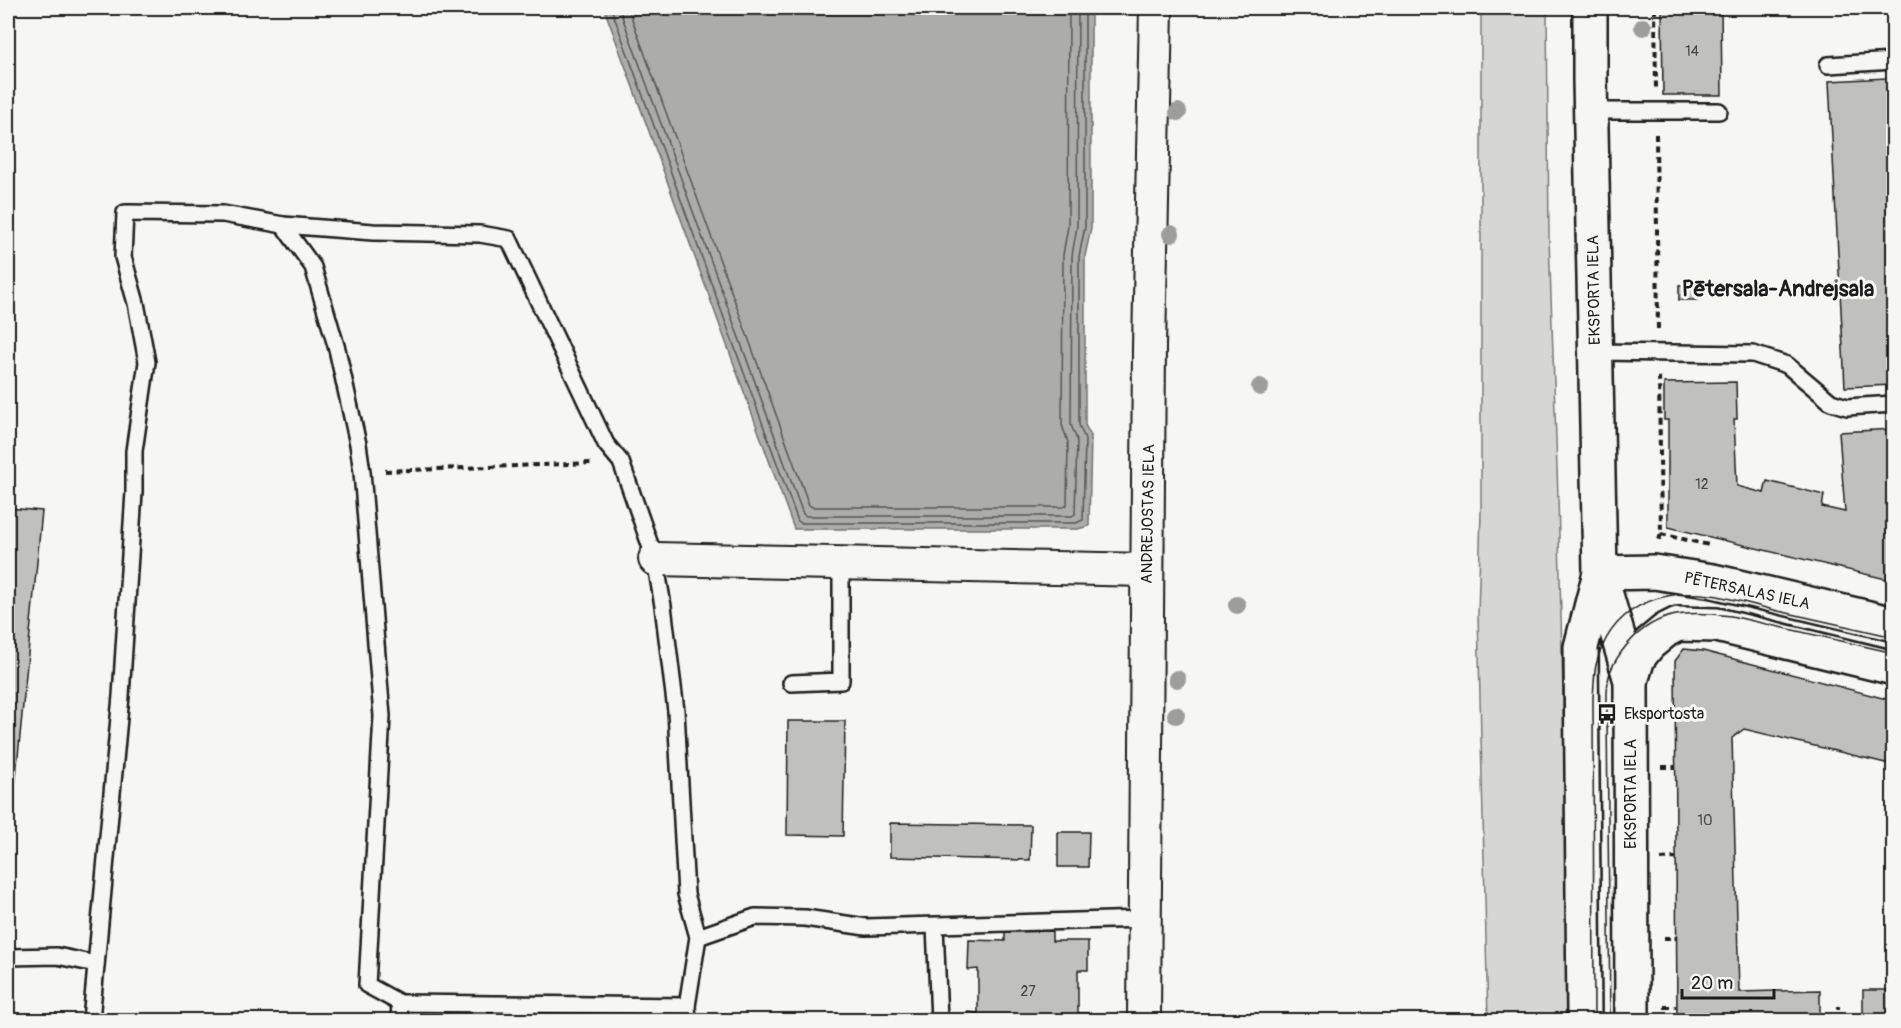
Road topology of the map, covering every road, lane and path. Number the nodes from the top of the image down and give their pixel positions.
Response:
1 (1156, 8) edge
2 (1590, 8) edge
3 (1655, 8) edge
4 (1893, 61) edge
5 (1828, 65) dead end
6 (1590, 111) junction
7 (1656, 111) junction
8 (1719, 111) dead end
9 (283, 225) junction
10 (1595, 352) junction
11 (1659, 352) junction
12 (1893, 405) edge
13 (621, 462) junction
14 (362, 472) junction
15 (1660, 534) dead end
16 (655, 559) junction
17 (841, 563) junction
18 (1147, 570) junction
19 (1600, 573) junction
20 (1893, 624) edge
21 (1893, 668) edge
22 (1631, 681) junction
23 (791, 683) dead end
24 (1144, 919) junction
25 (935, 926) junction
26 (698, 937) junction
27 (8, 957) edge
28 (96, 964) junction
29 (400, 1003) junction
30 (1838, 1006) dead end
31 (688, 1013) edge
32 (91, 1020) edge
33 (399, 1020) edge
34 (939, 1020) edge
35 (1144, 1020) edge
36 (1584, 1020) edge
37 (1632, 1020) edge
38 (1838, 1020) edge

1 - 18 street, ANDREJOSTAS IELA
2 - 6 street, EKSPORTA IELA
3 - 7 path
4 - 5 lane
6 - 7 lane
6 - 10 street, EKSPORTA IELA
7 - 8 lane
7 - 11 path
9 - 13 lane
9 - 14 lane
9 - 28 lane
10 - 11 lane
10 - 19 street, EKSPORTA IELA
11 - 12 lane
11 - 15 path
13 - 14 path
13 - 16 lane
14 - 29 lane
16 - 17 street
16 - 26 lane
17 - 18 street
17 - 23 lane
18 - 24 street, ANDREJOSTAS IELA
19 - 20 street, PĒTERSALAS IELA
19 - 22 street, EKSPORTA IELA
19 - 36 street, EKSPORTA IELA
21 - 22 street
22 - 37 street, EKSPORTA IELA
24 - 25 lane
24 - 35 street, ANDREJOSTAS IELA
25 - 26 lane
25 - 34 lane
26 - 31 lane
27 - 28 lane
28 - 32 lane
29 - 31 lane
29 - 33 lane
30 - 38 path

